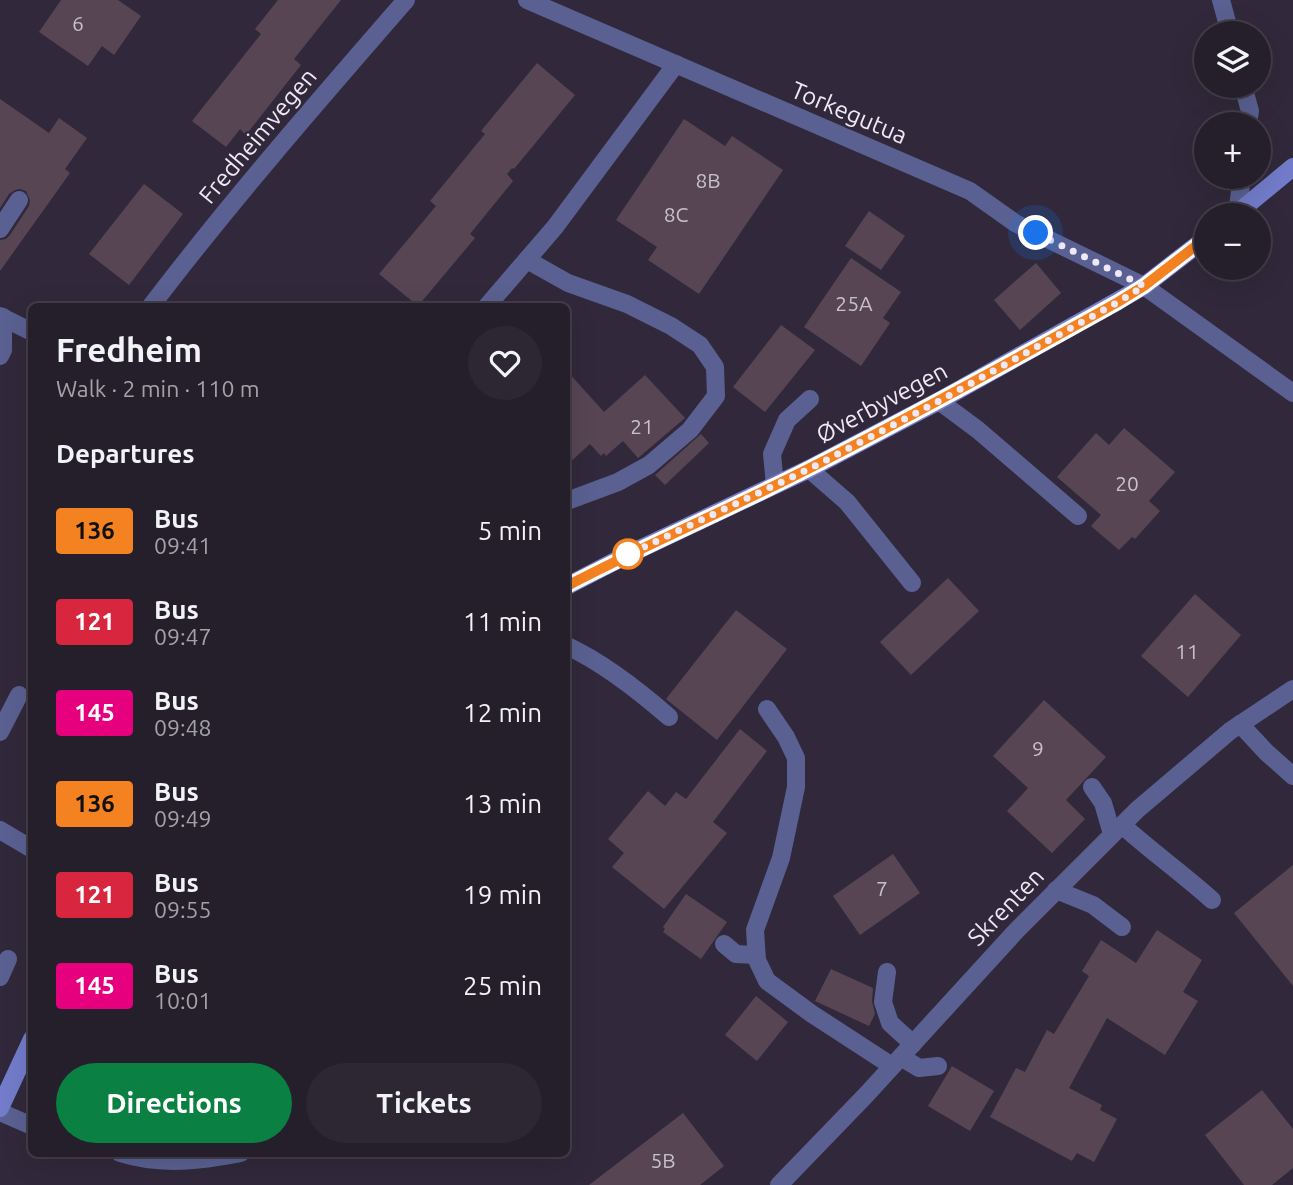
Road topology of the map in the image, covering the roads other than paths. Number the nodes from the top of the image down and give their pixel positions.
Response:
1 (406, 0) edge
2 (527, 0) edge
3 (1221, 0) edge
4 (1227, 21) edge
5 (676, 64) junction
6 (1293, 167) edge
7 (19, 200) dead end
8 (1249, 203) edge
9 (0, 229) edge
10 (1194, 247) edge
11 (527, 260) junction
12 (1144, 286) junction
13 (152, 303) edge
14 (490, 303) edge
15 (1, 317) edge
16 (28, 330) edge
17 (0, 356) edge
18 (1293, 393) edge
19 (810, 399) dead end
20 (939, 401) junction
21 (809, 469) junction
22 (775, 485) junction
23 (570, 500) edge
24 (1077, 516) dead end
25 (912, 583) dead end
26 (570, 584) edge
27 (570, 647) edge
28 (1293, 689) edge
29 (19, 695) dead end
30 (767, 709) dead end
31 (669, 717) dead end
32 (1240, 724) junction
33 (0, 732) edge
34 (1293, 776) edge
35 (1092, 787) dead end
36 (1117, 829) junction
37 (0, 830) edge
38 (28, 847) edge
39 (1056, 890) junction
40 (1212, 900) dead end
41 (1122, 926) dead end
42 (724, 944) dead end
43 (757, 954) junction
44 (8, 959) dead end
45 (887, 972) dead end
46 (0, 977) edge
47 (28, 1045) edge
48 (902, 1056) junction
49 (938, 1066) dead end
50 (5, 1081) edge
51 (0, 1110) edge
52 (28, 1124) edge
53 (131, 1157) edge
54 (212, 1157) edge
55 (785, 1183) edge

1 - 13 street, Fredheimvegen
2 - 5 street, Torkegutua
3 - 4 street
5 - 11 street
5 - 12 street, Torkegutua
6 - 8 main road
7 - 9 street
10 - 12 main road, Øverbyvegen
11 - 14 street
11 - 23 street
12 - 18 street, Torkegutua
12 - 20 main road, Øverbyvegen
15 - 16 street
15 - 17 street
19 - 22 street
20 - 21 main road, Øverbyvegen
20 - 24 street
21 - 22 main road, Øverbyvegen
21 - 25 street
22 - 26 main road, Øverbyvegen
27 - 31 street
28 - 32 street, Skrenten
29 - 33 street
30 - 43 street
32 - 34 street
32 - 36 street, Skrenten
35 - 36 street
36 - 39 street, Skrenten
36 - 40 street
37 - 38 street
39 - 41 street
39 - 48 street, Skrenten
42 - 43 street
43 - 48 street
44 - 46 street
45 - 48 street
47 - 50 main road
48 - 49 street
48 - 55 street, Skrenten
50 - 51 main road
51 - 52 street
53 - 54 street

